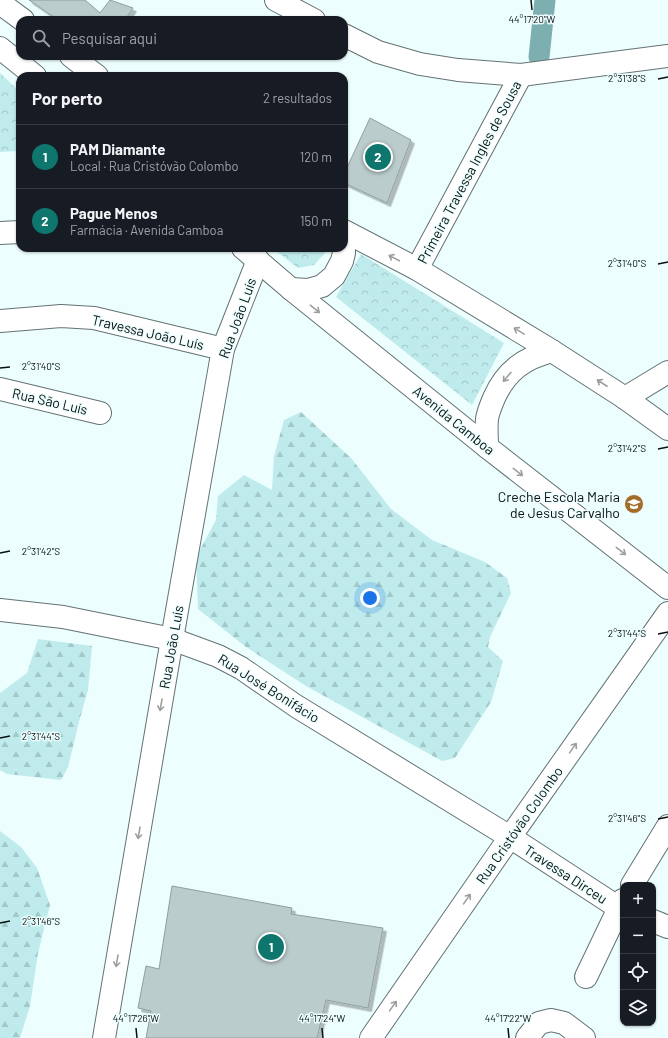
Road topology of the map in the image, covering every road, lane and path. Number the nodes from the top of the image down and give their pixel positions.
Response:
1 (276, 0) edge
2 (0, 3) edge
3 (18, 16) edge
4 (306, 16) edge
5 (348, 37) edge
6 (0, 48) edge
7 (668, 56) edge
8 (76, 60) edge
9 (29, 72) edge
10 (92, 72) edge
11 (521, 75) junction
12 (16, 232) edge
13 (0, 233) edge
14 (348, 233) edge
15 (344, 252) edge
16 (250, 254) edge
17 (417, 269) junction
18 (291, 289) junction
19 (0, 321) edge
20 (223, 349) junction
21 (552, 351) junction
22 (668, 372) edge
23 (0, 389) edge
24 (625, 398) junction
25 (100, 413) dead end
26 (668, 429) edge
27 (487, 447) junction
28 (668, 588) edge
29 (0, 610) edge
30 (668, 613) edge
31 (172, 639) junction
32 (668, 826) edge
33 (510, 837) junction
34 (634, 882) edge
35 (620, 905) edge
36 (620, 910) edge
37 (656, 922) edge
38 (668, 927) edge
39 (586, 977) dead end
40 (104, 1038) edge
41 (371, 1038) edge
42 (527, 1038) edge
43 (584, 1038) edge

1 - 4 street
2 - 3 street
5 - 11 street, Primeira Travessa Ingles de Sousa
6 - 9 street
7 - 11 street, Primeira Travessa Ingles de Sousa
8 - 10 street
11 - 17 street, Primeira Travessa Ingles de Sousa
12 - 13 street
17 -> 14 street
15 - 18 street
16 - 18 street, Avenida Camboa
16 - 20 street, Rua João Luís
21 -> 17 street
18 -> 27 street, Avenida Camboa
19 - 20 street, Travessa João Luís
20 - 31 street, Rua João Luís
24 -> 21 street
21 -> 27 street
22 - 24 street
23 - 25 street, Rua São Luís
24 - 26 street
27 -> 28 street, Avenida Camboa
29 - 31 street, Rua José Bonifácio
33 -> 30 street, Rua Cristóvão Colombo
31 - 33 street, Rua José Bonifácio
31 -> 40 street, Rua João Luís
32 - 34 street
33 - 35 street, Travessa Dirceu
41 -> 33 street, Rua Cristóvão Colombo
36 - 39 street
37 - 38 street
42 - 43 street

